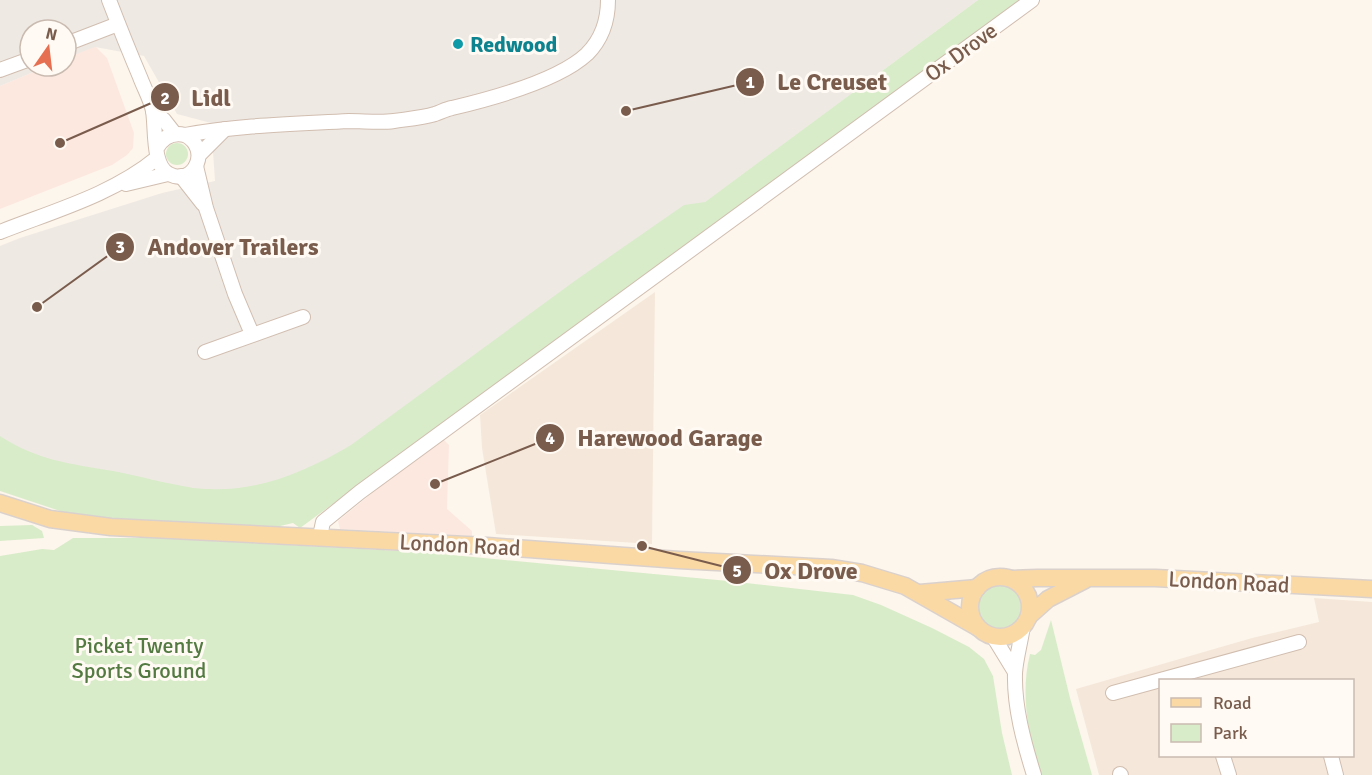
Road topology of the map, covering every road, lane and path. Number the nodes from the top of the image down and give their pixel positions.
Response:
1 (109, 0) edge
2 (608, 0) edge
3 (1032, 0) edge
4 (118, 24) junction
5 (78, 39) edge
6 (18, 63) edge
7 (0, 70) edge
8 (153, 111) junction
9 (225, 129) junction
10 (180, 135) junction
11 (157, 153) junction
12 (198, 161) junction
13 (174, 175) junction
14 (118, 185) junction
15 (206, 208) junction
16 (0, 232) edge
17 (303, 317) dead end
18 (252, 334) junction
19 (205, 352) dead end
20 (0, 503) edge
21 (320, 537) junction
22 (1012, 579) junction
23 (1086, 579) junction
24 (977, 588) junction
25 (1372, 589) edge
26 (920, 593) junction
27 (1026, 621) junction
28 (978, 627) junction
29 (993, 636) junction
30 (1299, 642) dead end
31 (1015, 672) junction
32 (1200, 675) edge
33 (1181, 679) edge
34 (1159, 683) edge
35 (1113, 693) dead end
36 (1223, 757) edge
37 (1331, 757) edge
38 (1034, 775) edge
39 (1229, 775) edge
40 (1336, 775) edge

1 - 4 street
2 - 9 street
3 - 21 street, Ox Drove
4 - 5 street
4 - 8 street
6 - 7 street
8 - 10 street
8 - 11 street
9 - 10 street
9 - 12 street
10 - 11 street
10 - 12 street
11 - 13 street
11 - 14 street
12 - 13 street
12 - 15 street
13 - 14 street
13 - 15 street
14 - 16 street
15 - 18 street
17 - 18 street
18 - 19 street
20 - 21 main road, London Road
21 - 26 main road, London Road
22 - 23 main road, London Road
22 - 24 main road, London Road
22 - 27 main road
23 - 25 main road, London Road
23 - 27 main road
24 - 26 main road, London Road
24 - 28 main road
26 - 28 main road, London Road
27 - 29 main road
27 - 31 street
28 - 29 main road, London Road
29 - 31 street
30 - 32 street
31 - 38 street
32 - 33 street
34 - 35 street
36 - 39 street
37 - 40 street

